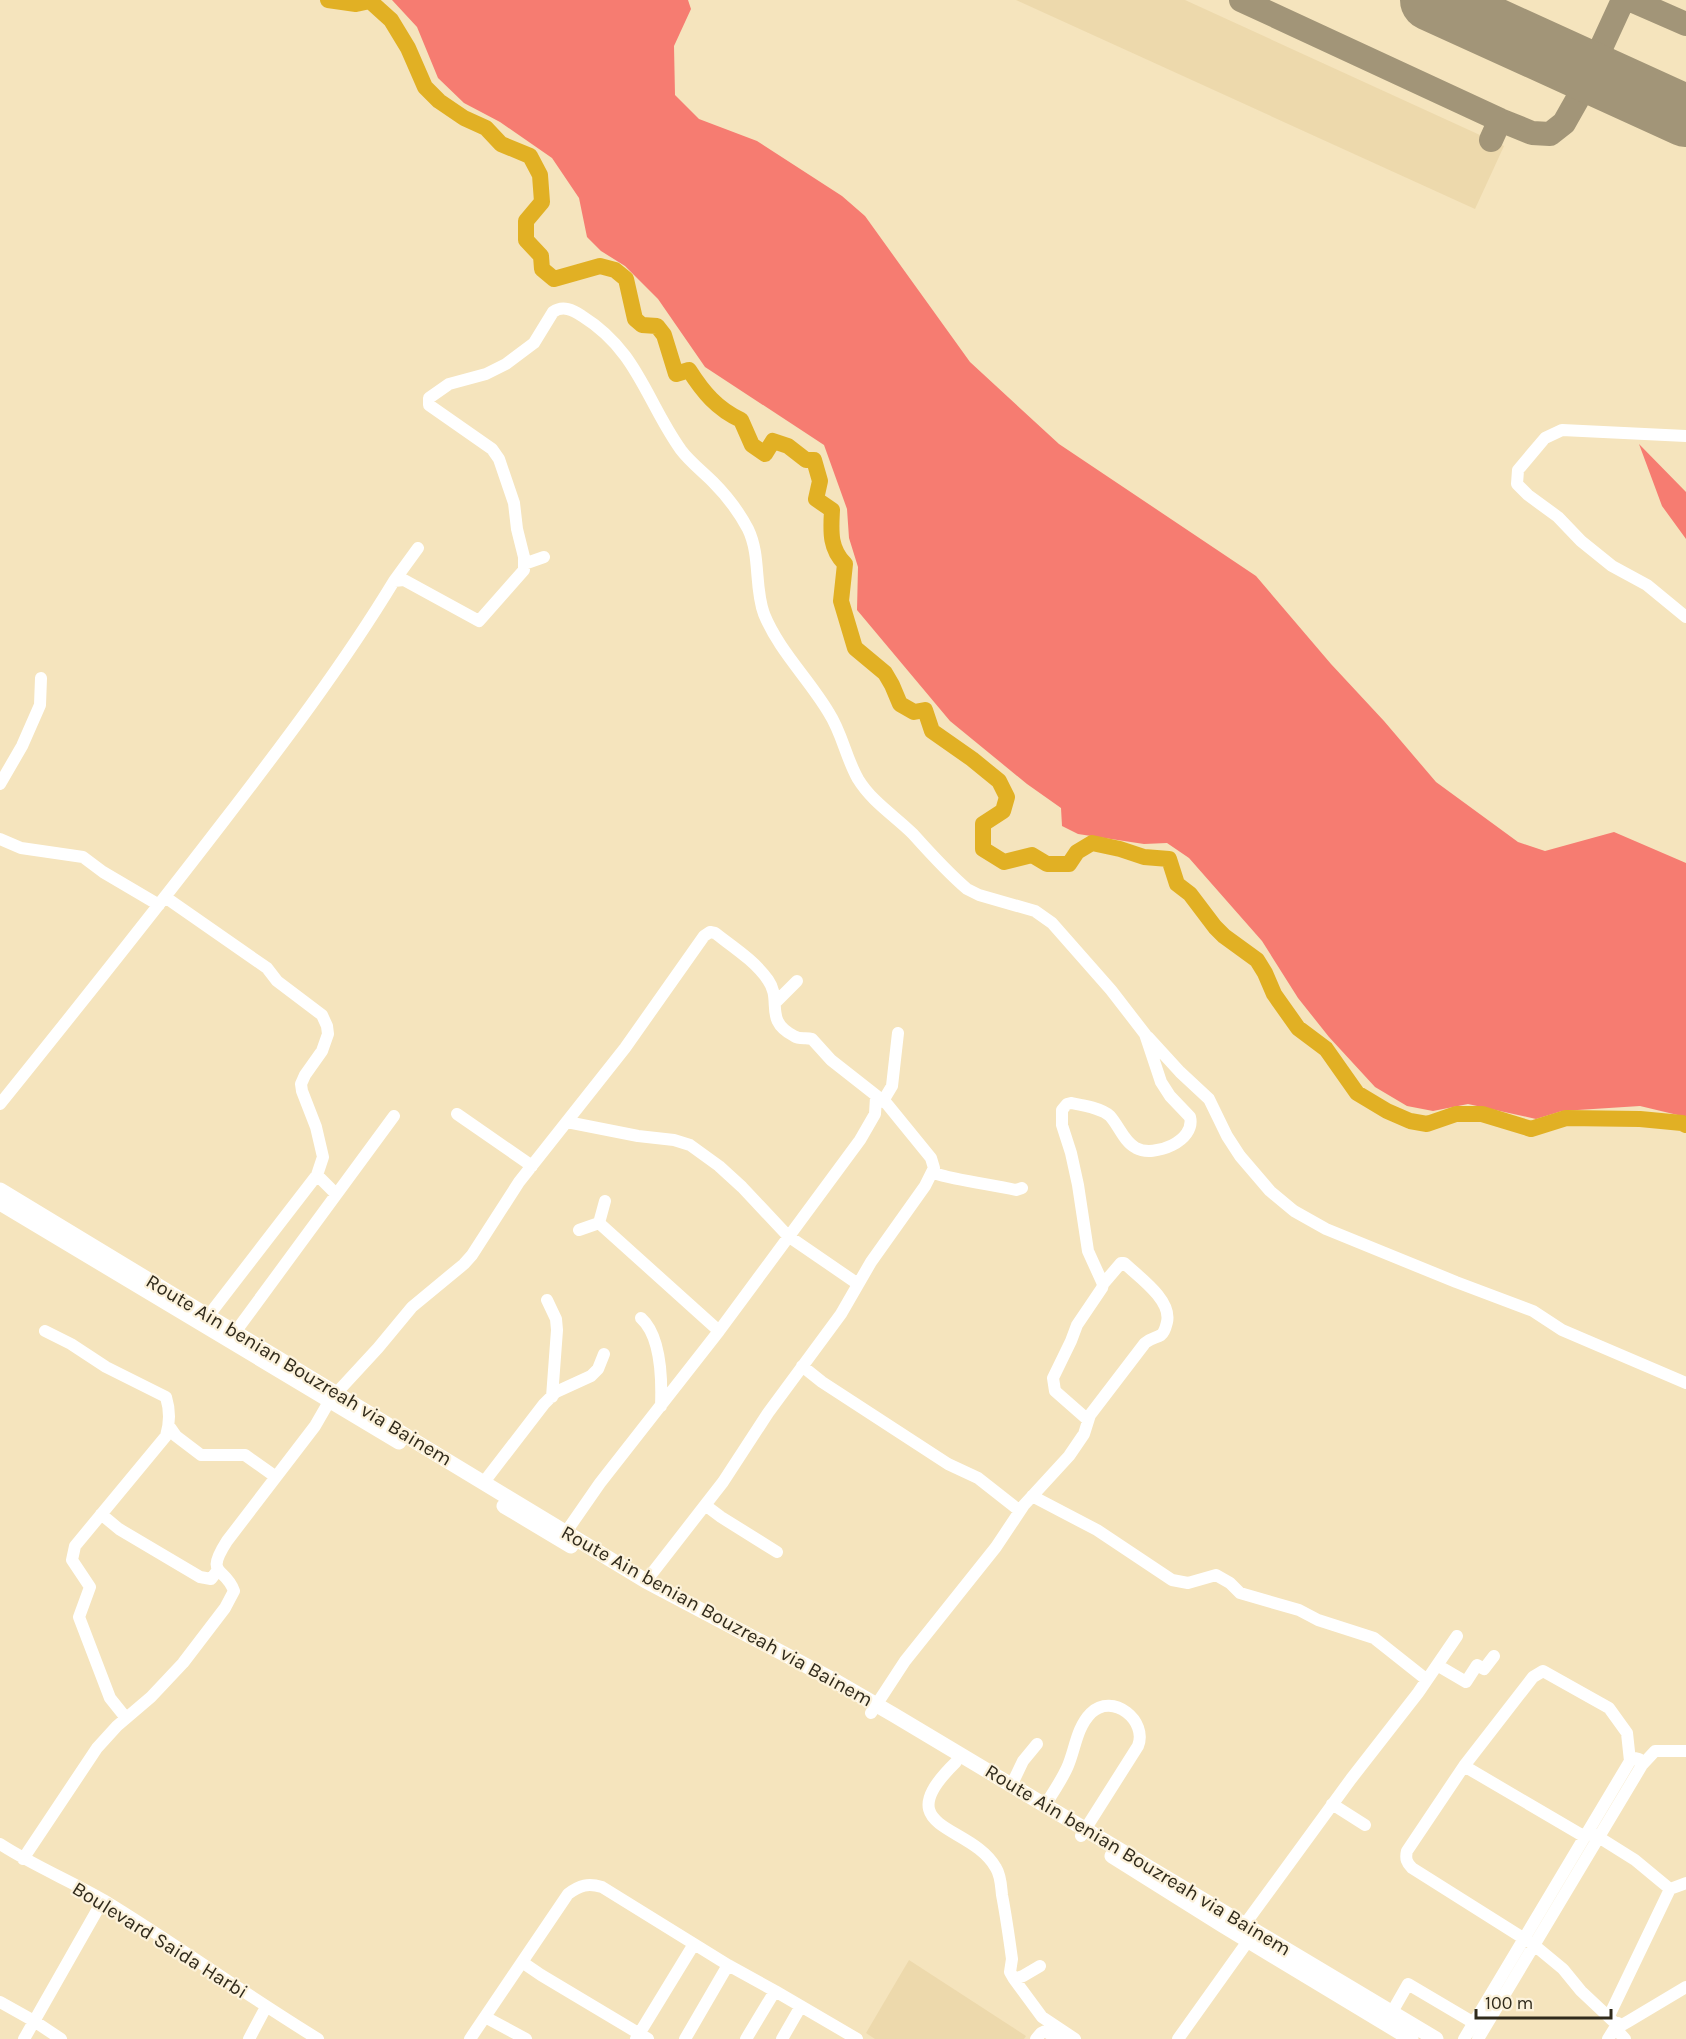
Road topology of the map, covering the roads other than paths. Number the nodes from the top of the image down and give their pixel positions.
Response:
1 (1686, 436) edge
2 (418, 548) dead end
3 (544, 557) dead end
4 (524, 564) junction
5 (394, 581) junction
6 (1686, 617) edge
7 (41, 678) dead end
8 (0, 784) edge
9 (0, 839) edge
10 (162, 901) junction
11 (797, 981) dead end
12 (775, 1003) junction
13 (898, 1033) dead end
14 (1145, 1034) junction
15 (880, 1099) junction
16 (0, 1104) edge
17 (457, 1114) dead end
18 (394, 1116) dead end
19 (567, 1122) junction
20 (532, 1166) junction
21 (933, 1173) junction
22 (317, 1174) junction
23 (1022, 1188) dead end
24 (0, 1190) edge
25 (336, 1194) junction
26 (605, 1200) dead end
27 (0, 1203) edge
28 (598, 1222) junction
29 (579, 1230) dead end
30 (788, 1236) junction
31 (858, 1284) junction
32 (1103, 1284) junction
33 (547, 1300) dead end
34 (209, 1315) junction
35 (641, 1318) dead end
36 (45, 1331) dead end
37 (236, 1331) junction
38 (719, 1331) junction
39 (604, 1354) dead end
40 (802, 1366) junction
41 (1686, 1383) edge
42 (333, 1396) junction
43 (552, 1397) junction
44 (661, 1406) junction
45 (1088, 1420) junction
46 (169, 1426) junction
47 (276, 1477) junction
48 (484, 1482) junction
49 (1032, 1496) junction
50 (705, 1505) junction
51 (1020, 1511) junction
52 (101, 1514) junction
53 (566, 1532) junction
54 (777, 1552) dead end
55 (218, 1570) junction
56 (646, 1581) junction
57 (1457, 1635) dead end
58 (1494, 1656) dead end
59 (1437, 1665) junction
60 (1427, 1680) junction
61 (873, 1708) junction
62 (126, 1718) junction
63 (1037, 1744) dead end
64 (1686, 1751) edge
65 (956, 1762) junction
66 (1636, 1763) junction
67 (1464, 1766) junction
68 (1012, 1784) junction
69 (1046, 1804) junction
70 (1332, 1804) junction
71 (1365, 1825) dead end
72 (1084, 1832) junction
73 (1588, 1841) junction
74 (0, 1844) edge
75 (23, 1859) junction
76 (1686, 1883) edge
77 (1670, 1889) junction
78 (104, 1900) junction
79 (1245, 1924) junction
80 (1248, 1941) junction
81 (1529, 1942) junction
82 (694, 1944) junction
83 (522, 1962) junction
84 (728, 1965) junction
85 (1040, 1966) dead end
86 (1014, 1979) junction
87 (1686, 1987) edge
88 (775, 1991) junction
89 (0, 2002) edge
90 (801, 2006) junction
91 (266, 2007) junction
92 (1392, 2013) junction
93 (485, 2017) junction
94 (1042, 2017) junction
95 (34, 2021) junction
96 (1612, 2026) edge
97 (1041, 2035) edge
98 (1474, 2035) edge
99 (641, 2037) edge
100 (24, 2039) edge
101 (61, 2039) edge
102 (249, 2039) edge
103 (318, 2039) edge
104 (470, 2039) edge
105 (526, 2039) edge
106 (685, 2039) edge
107 (746, 2039) edge
108 (782, 2039) edge
109 (857, 2039) edge
110 (1058, 2039) edge
111 (1075, 2039) edge
112 (1178, 2039) edge
113 (1412, 2039) edge
114 (1436, 2039) edge
115 (1625, 2039) edge

1 - 6 street
2 - 5 street
3 - 4 street
4 - 5 street
4 - 14 street
5 - 10 street
7 - 8 street
9 - 10 street
10 - 16 street
10 - 22 street
11 - 12 street
12 - 15 street
12 - 19 street
13 - 15 street
14 - 32 street
14 - 41 street
15 - 21 street
15 - 30 street
17 - 20 street
18 - 25 street
19 - 20 street
19 - 30 street
20 - 42 street
21 - 23 street
21 - 31 street
22 - 25 street
22 - 34 street
24 - 34 main road, Route Ain benian Bouzreah via Bainem
25 - 37 street
26 - 28 street
27 - 42 main road, Route Ain benian Bouzreah via Bainem
28 - 29 street
28 - 38 street
30 - 31 street
30 - 38 street
31 - 40 street
32 - 45 street
32 - 45 street
33 - 43 street
34 - 37 main road, Route Ain benian Bouzreah via Bainem
35 - 44 street
36 - 46 street
37 - 42 main road, Route Ain benian Bouzreah via Bainem
38 - 44 street
39 - 43 street
40 - 50 street
40 - 51 street
42 - 47 street
42 - 48 main road, Route Ain benian Bouzreah via Bainem
42 - 61 main road, Route Ain benian Bouzreah via Bainem
43 - 48 street
44 - 53 street
45 - 49 street
46 - 47 street
46 - 52 street
47 - 55 street
48 - 53 main road, Route Ain benian Bouzreah via Bainem
49 - 51 street
49 - 60 street
50 - 54 street
50 - 56 street
51 - 61 street
52 - 55 street
52 - 62 street
53 - 56 main road, Route Ain benian Bouzreah via Bainem
55 - 62 street
56 - 61 main road, Route Ain benian Bouzreah via Bainem
57 - 59 street
58 - 59 street
59 - 60 street
60 - 70 street
61 - 65 main road, Route Ain benian Bouzreah via Bainem
61 - 68 main road, Route Ain benian Bouzreah via Bainem
62 - 75 street
63 - 68 street
64 - 66 street
65 - 72 main road, Route Ain benian Bouzreah via Bainem
65 - 86 street
66 - 67 street
66 - 73 street
67 - 73 street
67 - 81 street
68 - 69 main road, Route Ain benian Bouzreah via Bainem
69 - 72 main road, Route Ain benian Bouzreah via Bainem
69 - 72 street
70 - 71 street
70 - 79 street
72 - 79 main road, Route Ain benian Bouzreah via Bainem
72 - 80 main road, Route Ain benian Bouzreah via Bainem
73 - 77 street
73 - 81 street
74 - 75 street, Boulevard Saida Harbi
75 - 78 street, Boulevard Saida Harbi
76 - 77 street
77 - 96 street
78 - 91 street, Boulevard Saida Harbi
78 - 95 street
79 - 92 main road, Route Ain benian Bouzreah via Bainem
80 - 112 street
80 - 113 main road, Route Ain benian Bouzreah via Bainem
81 - 96 street
81 - 98 street
82 - 83 street
82 - 84 street
82 - 99 street
83 - 93 street
83 - 99 street
84 - 88 street
84 - 106 street
85 - 86 street
86 - 94 street
87 - 96 street
88 - 90 street
88 - 107 street
89 - 95 street
90 - 108 street
90 - 109 street
91 - 102 street
91 - 103 street, Boulevard Saida Harbi
92 - 98 street
92 - 114 main road, Route Ain benian Bouzreah via Bainem
93 - 104 street
93 - 105 street
94 - 97 street
94 - 111 street
95 - 100 street
95 - 101 street
96 - 115 street
97 - 110 street

